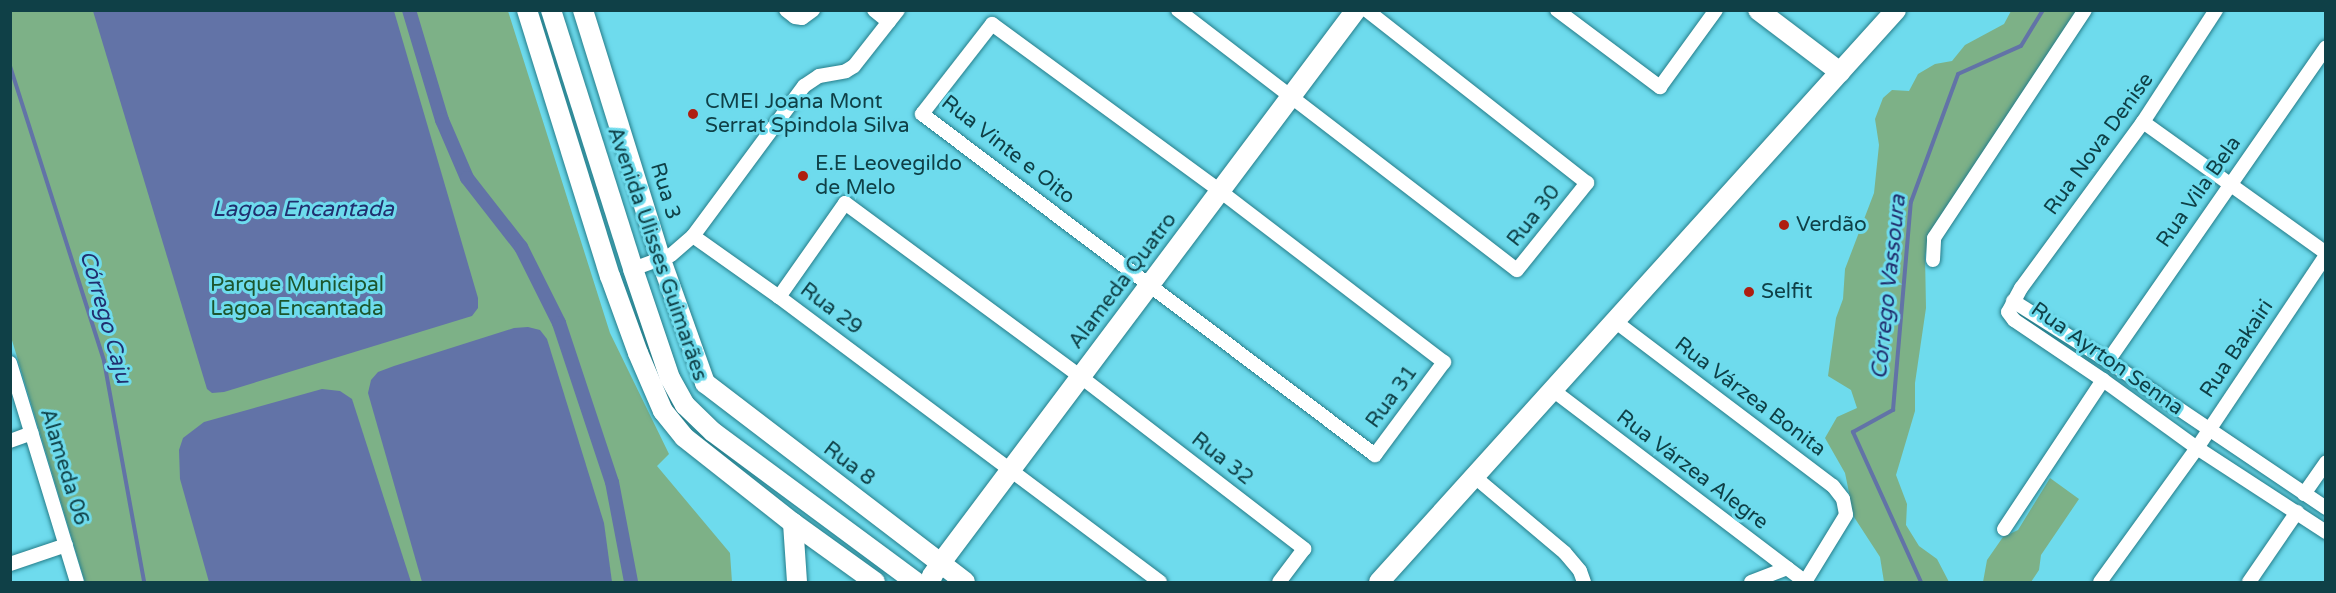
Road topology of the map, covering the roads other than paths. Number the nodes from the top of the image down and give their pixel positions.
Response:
1 (527, 10) edge
2 (551, 10) edge
3 (583, 10) edge
4 (786, 10) edge
5 (813, 10) edge
6 (874, 10) edge
7 (898, 10) edge
8 (1178, 10) edge
9 (1356, 10) edge
10 (1366, 10) edge
11 (1557, 10) edge
12 (1716, 10) edge
13 (1758, 10) edge
14 (1896, 10) edge
15 (2085, 10) edge
16 (2216, 10) edge
17 (889, 22) junction
18 (2325, 47) edge
19 (1840, 72) junction
20 (1291, 98) junction
21 (2143, 122) junction
22 (2230, 183) junction
23 (1220, 191) junction
24 (693, 236) junction
25 (2325, 254) edge
26 (661, 260) junction
27 (1933, 260) dead end
28 (633, 269) junction
29 (610, 276) junction
30 (1150, 285) junction
31 (779, 297) junction
32 (2013, 301) junction
33 (1616, 322) junction
34 (2108, 361) junction
35 (10, 363) edge
36 (1081, 377) junction
37 (2103, 380) junction
38 (705, 383) joint
39 (1554, 391) junction
40 (2208, 431) junction
41 (32, 433) junction
42 (10, 441) edge
43 (2197, 448) junction
44 (2325, 462) edge
45 (1010, 471) junction
46 (1476, 478) junction
47 (2304, 494) junction
48 (2325, 508) edge
49 (2296, 513) junction
50 (793, 523) junction
51 (2004, 529) dead end
52 (2325, 532) edge
53 (66, 546) junction
54 (10, 564) edge
55 (940, 564) junction
56 (1787, 568) junction
57 (77, 582) edge
58 (797, 582) edge
59 (875, 582) edge
60 (916, 582) edge
61 (931, 582) edge
62 (965, 582) edge
63 (1160, 582) edge
64 (1279, 582) edge
65 (1378, 582) edge
66 (1584, 582) edge
67 (1751, 582) edge
68 (1806, 582) edge
69 (2100, 582) edge
70 (2249, 582) edge

1 - 29 main road
2 - 28 main road, Avenida Ulisses Guimarães
3 - 26 main road, Rua 3
4 - 5 street
6 - 17 street
7 - 17 street
8 - 20 street
9 - 20 main road, Alameda Quatro
10 - 20 street, Rua 30
11 - 12 street
13 - 19 main road
14 - 19 main road
15 - 27 street
16 - 21 street, Rua Nova Denise
17 - 24 street
18 - 22 street, Rua Vila Bela
19 - 33 main road
20 - 23 main road, Alameda Quatro
21 - 22 street
21 - 32 street, Rua Nova Denise
22 - 25 street
22 - 34 street, Rua Vila Bela
23 - 30 main road, Alameda Quatro
23 - 30 street, Rua 31
23 - 30 street, Rua Vinte e Oito
24 - 26 street
24 - 31 street
25 - 40 street, Rua Bakairi
26 - 28 street
26 - 38 main road, Rua 3
28 - 29 main road
28 - 60 main road, Avenida Ulisses Guimarães
29 - 50 main road
30 - 36 main road, Alameda Quatro
31 - 36 street, Rua 29
31 - 45 street, Rua 29
32 - 34 street, Rua Ayrton Senna
32 - 37 street, Rua Ayrton Senna
33 - 39 main road
33 - 68 street, Rua Várzea Bonita
34 - 40 street, Rua Ayrton Senna
35 - 41 street, Alameda 06
36 - 45 main road, Alameda Quatro
36 - 64 street, Rua 32
37 - 43 street, Rua Ayrton Senna
37 - 51 street
38 - 55 main road, Rua 8
39 - 46 main road
39 - 56 street, Rua Várzea Alegre
40 - 43 street, Rua Bakairi
40 - 47 street, Rua Ayrton Senna
41 - 42 street
41 - 53 street, Alameda 06
43 - 49 street, Rua Ayrton Senna
43 - 69 street, Rua Bakairi
44 - 47 street
45 - 55 main road, Alameda Quatro
45 - 63 street
46 - 65 main road
46 - 66 street
47 - 48 street, Rua Ayrton Senna
49 - 52 street, Rua Ayrton Senna
49 - 70 street
50 - 58 main road
50 - 59 main road
53 - 54 street
53 - 57 street, Alameda 06
55 - 61 main road, Alameda Quatro
55 - 62 main road, Rua 8
56 - 67 street
56 - 68 street, Rua Várzea Alegre

